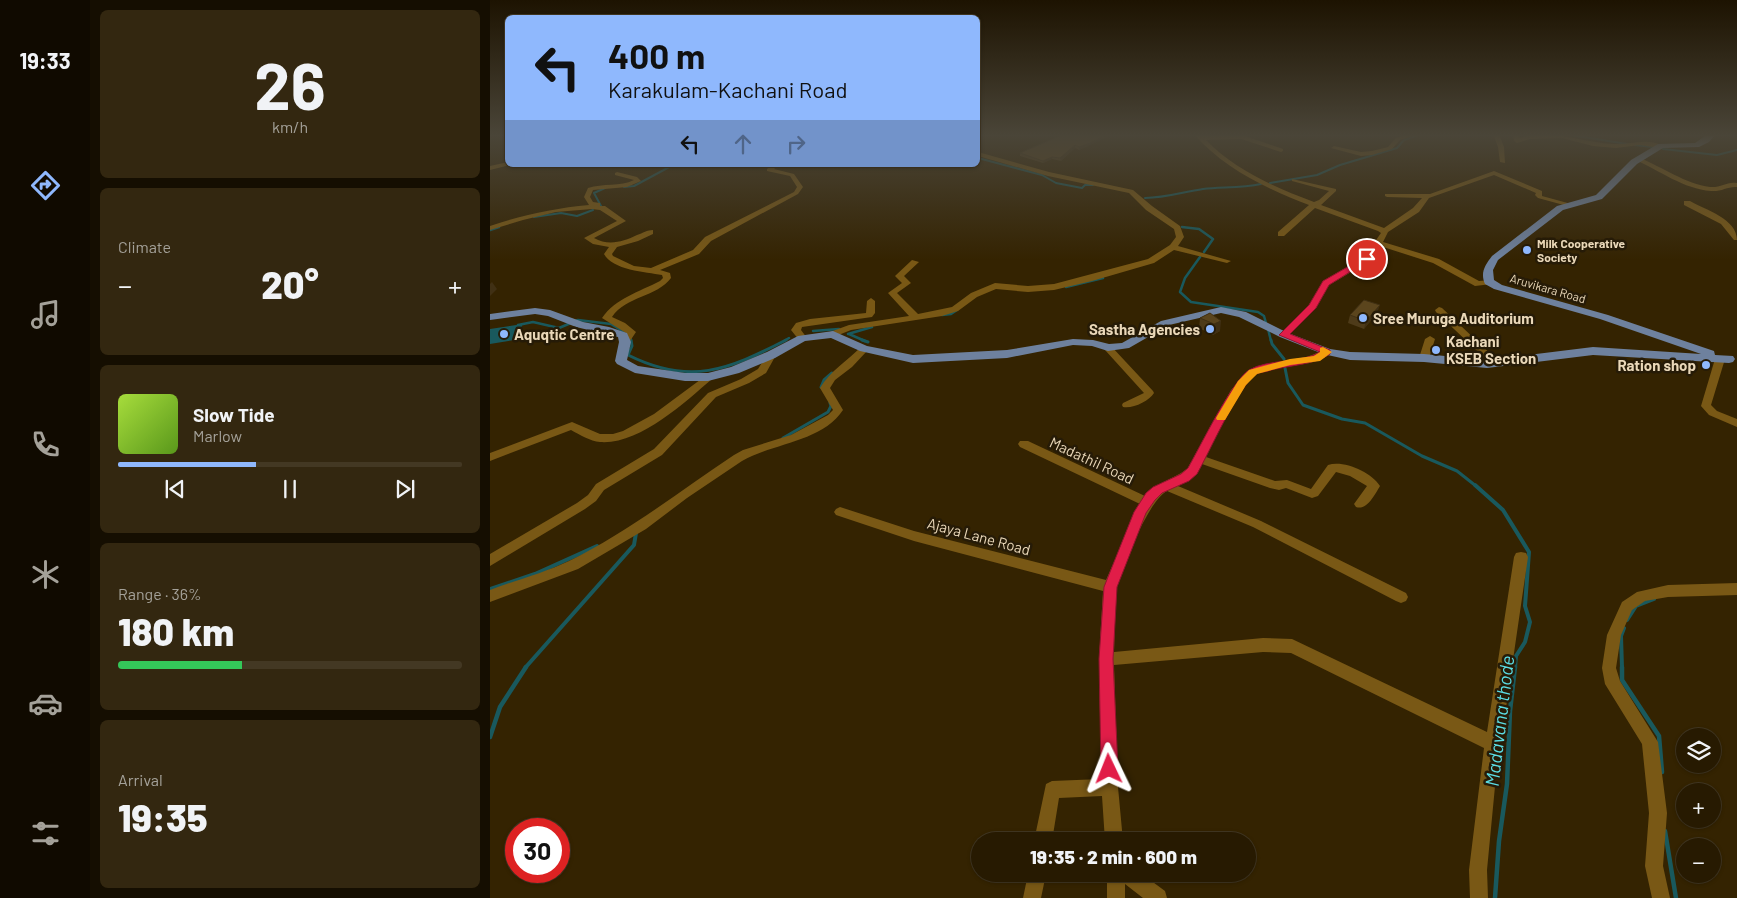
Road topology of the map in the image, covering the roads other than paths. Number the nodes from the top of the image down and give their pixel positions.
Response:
1 (626, 176) edge
2 (793, 176) edge
3 (1057, 176) edge
4 (1252, 176) edge
5 (1486, 176) edge
6 (1501, 176) edge
7 (1622, 176) edge
8 (1673, 176) edge
9 (1294, 180) dead end
10 (1737, 186) edge
11 (1387, 195) dead end
12 (1426, 197) junction
13 (1687, 203) dead end
14 (1314, 205) junction
15 (1571, 205) junction
16 (596, 207) junction
17 (490, 228) edge
18 (650, 232) dead end
19 (1384, 232) junction
20 (1282, 234) dead end
21 (1737, 238) edge
22 (1378, 243) junction
23 (614, 246) junction
24 (1173, 247) junction
25 (1227, 261) dead end
26 (915, 262) dead end
27 (654, 272) junction
28 (1489, 282) junction
29 (871, 301) dead end
30 (1439, 310) dead end
31 (496, 316) edge
32 (916, 317) junction
33 (833, 334) junction
34 (1284, 335) junction
35 (802, 338) junction
36 (1430, 339) dead end
37 (625, 342) junction
38 (1108, 348) junction
39 (864, 349) junction
40 (1327, 352) junction
41 (771, 355) junction
42 (1424, 358) junction
43 (1728, 360) edge
44 (1495, 363) junction
45 (708, 377) junction
46 (1127, 405) dead end
47 (1737, 423) edge
48 (1024, 444) dead end
49 (490, 457) edge
50 (1201, 459) junction
51 (1167, 486) junction
52 (1147, 502) junction
53 (1360, 504) dead end
54 (840, 512) dead end
55 (1520, 557) dead end
56 (490, 562) edge
57 (1110, 587) junction
58 (1737, 589) edge
59 (490, 596) edge
60 (1401, 597) dead end
61 (1106, 659) junction
62 (1493, 744) junction
63 (1110, 787) junction
64 (1045, 832) edge
65 (1113, 832) edge
66 (1035, 882) edge
67 (1116, 882) edge
68 (1138, 882) edge
69 (1032, 898) edge
70 (1116, 898) edge
71 (1158, 898) edge
72 (1479, 898) edge
73 (1661, 898) edge

1 - 16 street
2 - 27 street
3 - 24 street
4 - 14 street
5 - 12 street
6 - 15 street
7 - 15 main road, Aruvikara Road
8 - 10 street
9 - 14 street
11 - 12 street
12 - 19 street
13 - 21 street
14 - 19 street
14 - 20 street
15 - 28 main road, Aruvikara Road
16 - 17 street
16 - 23 street
18 - 23 street
19 - 22 street
22 - 28 street
22 - 34 street
23 - 27 street
24 - 25 street
24 - 32 street
26 - 32 street
27 - 37 street
28 - 43 main road, Aruvikara Road
29 - 35 street
30 - 44 street
31 - 37 main road
32 - 33 street
33 - 35 main road
33 - 39 main road
34 - 38 main road
34 - 40 main road
35 - 41 main road
36 - 42 street
37 - 45 main road
38 - 39 main road
38 - 46 street
39 - 59 street
40 - 42 main road
40 - 50 street
41 - 45 main road
41 - 56 street
42 - 44 main road
43 - 44 main road
43 - 47 street
45 - 49 street
48 - 52 street, Madathil Road
50 - 51 street
50 - 53 street
51 - 52 street
51 - 60 street
52 - 57 street
54 - 57 street, Ajaya Lane Road
55 - 62 street
57 - 61 street
58 - 73 street
61 - 62 street
61 - 63 street
62 - 72 street
63 - 64 street
63 - 65 street
66 - 69 street
67 - 70 street
68 - 71 street

